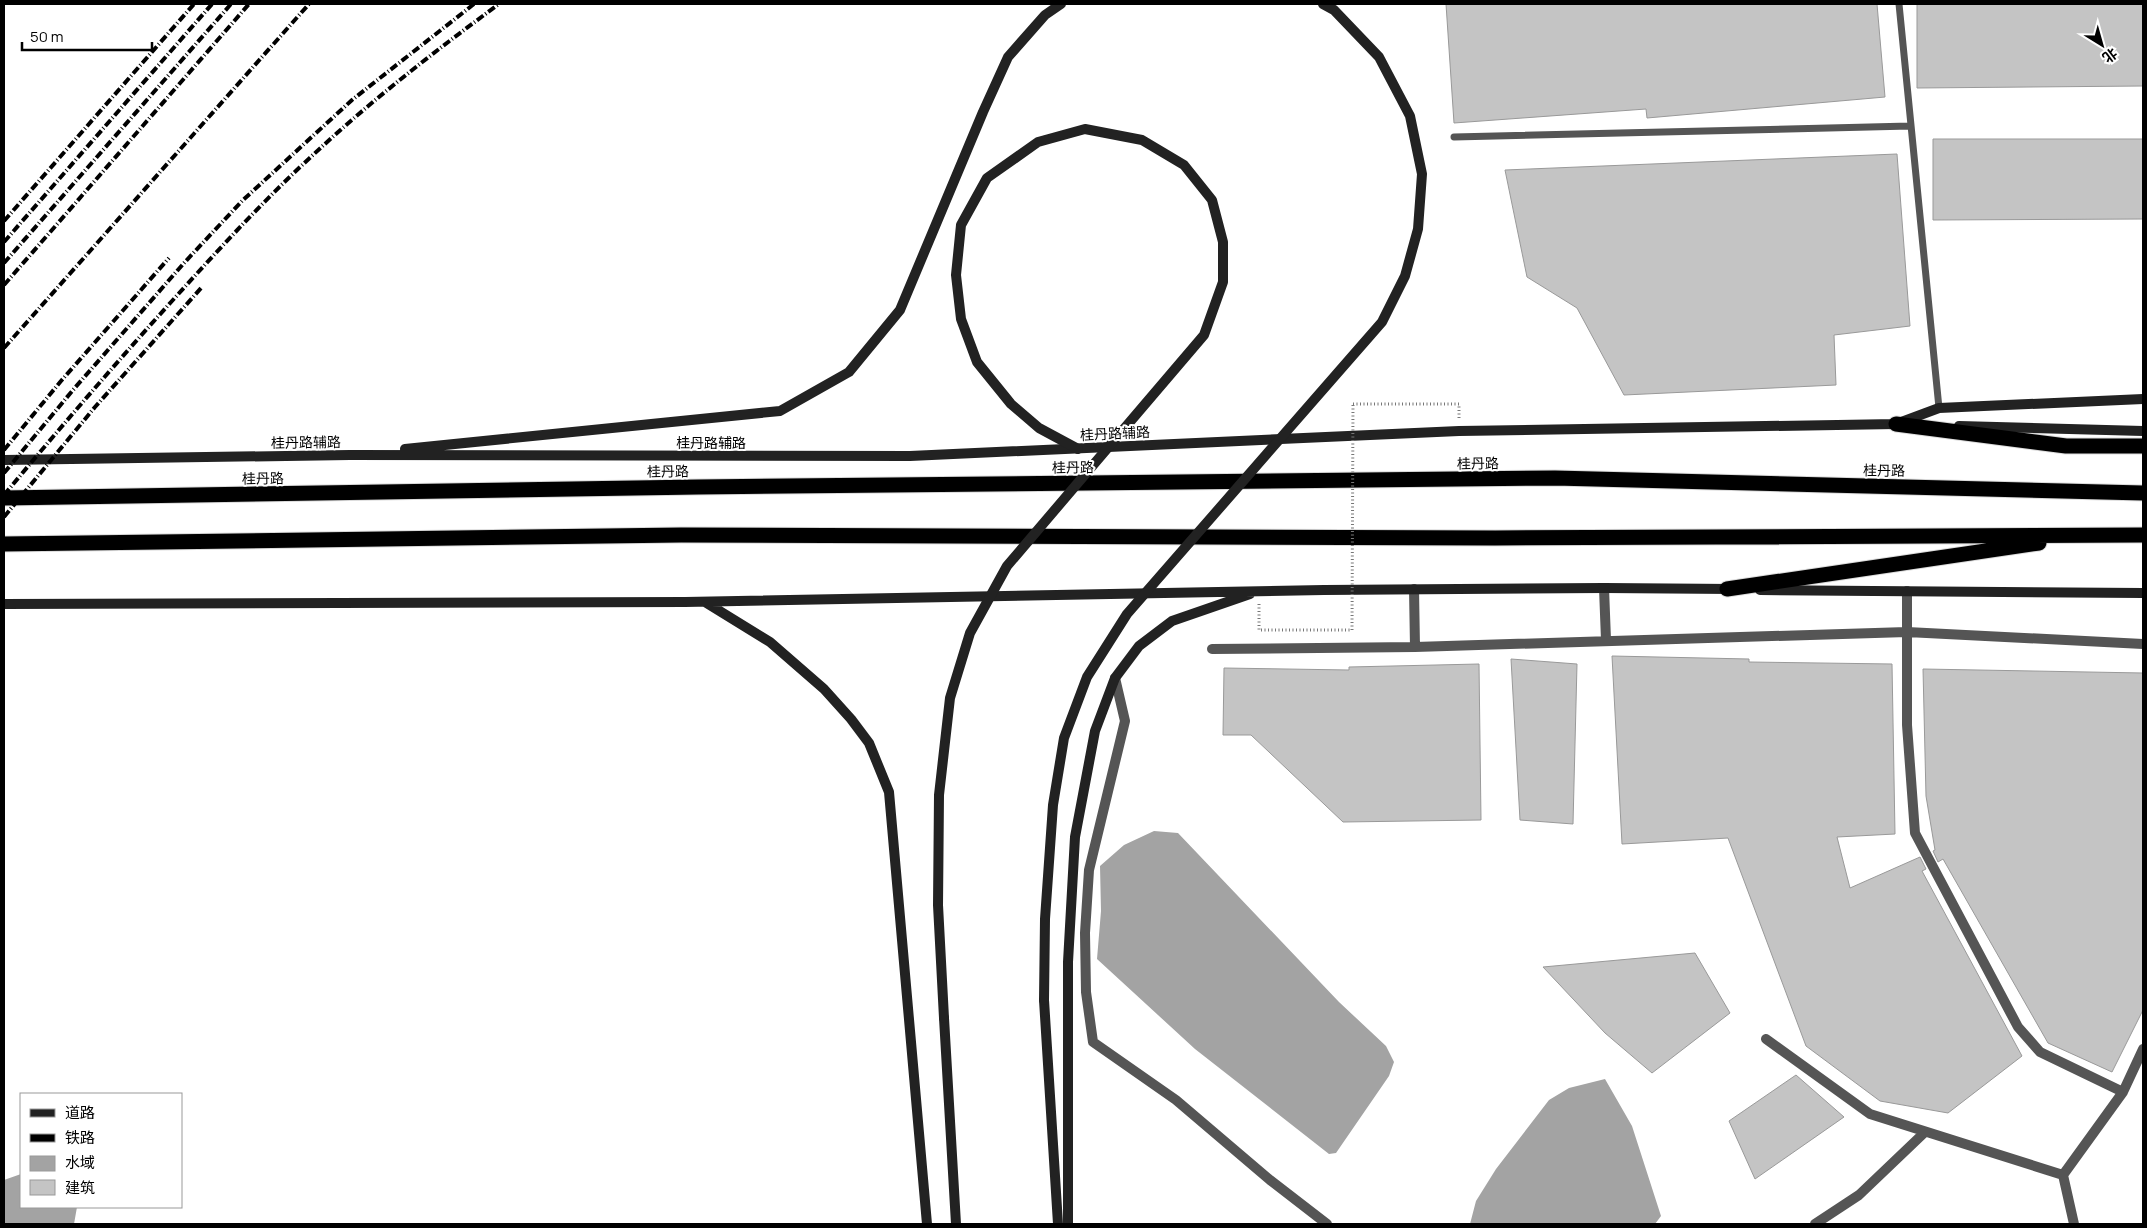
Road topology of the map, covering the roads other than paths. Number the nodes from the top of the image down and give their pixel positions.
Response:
1 (1061, 4) edge
2 (1322, 4) edge
3 (1899, 4) edge
4 (1910, 126) junction
5 (1454, 137) dead end
6 (2143, 399) edge
7 (1939, 408) junction
8 (1896, 424) junction
9 (2143, 430) edge
10 (2143, 446) edge
11 (1078, 448) junction
12 (350, 454) junction
13 (4, 460) edge
14 (2143, 493) edge
15 (4, 498) edge
16 (2095, 535) junction
17 (2143, 535) edge
18 (4, 544) edge
19 (1604, 588) junction
20 (1414, 589) junction
21 (1727, 589) junction
22 (1259, 591) junction
23 (1907, 591) junction
24 (2143, 593) edge
25 (704, 602) junction
26 (4, 604) edge
27 (1907, 632) junction
28 (1606, 640) junction
29 (2143, 644) edge
30 (1415, 646) junction
31 (1212, 649) dead end
32 (1115, 678) junction
33 (1766, 1039) dead end
34 (2143, 1049) edge
35 (2123, 1092) junction
36 (1925, 1132) junction
37 (2062, 1175) junction
38 (928, 1224) edge
39 (956, 1224) edge
40 (1058, 1224) edge
41 (1068, 1224) edge
42 (1327, 1224) edge
43 (1815, 1224) edge
44 (2074, 1224) edge

1 - 12 main road
2 - 40 main road, bridge
3 - 4 lane
4 - 5 lane
4 - 7 lane
6 - 7 main road
7 - 8 main road
8 - 9 main road, 桂丹路辅路
8 - 10 highway
8 - 11 main road, 桂丹路辅路
11 - 12 main road, 桂丹路辅路
11 - 39 main road, bridge
12 - 13 main road, 桂丹路辅路
14 - 15 highway, 桂丹路
16 - 17 highway
16 - 18 highway
16 - 21 highway
19 - 20 main road
19 - 21 main road
19 - 28 street
20 - 22 main road
20 - 30 street
21 - 23 main road
22 - 25 main road
22 - 32 main road
23 - 24 main road
23 - 27 street
25 - 26 main road
25 - 38 main road
27 - 28 street
27 - 29 street
27 - 35 street
28 - 30 street
30 - 31 street
32 - 41 main road
32 - 42 street
33 - 36 street
34 - 35 street
35 - 37 street
36 - 37 street
36 - 43 street
37 - 44 street

